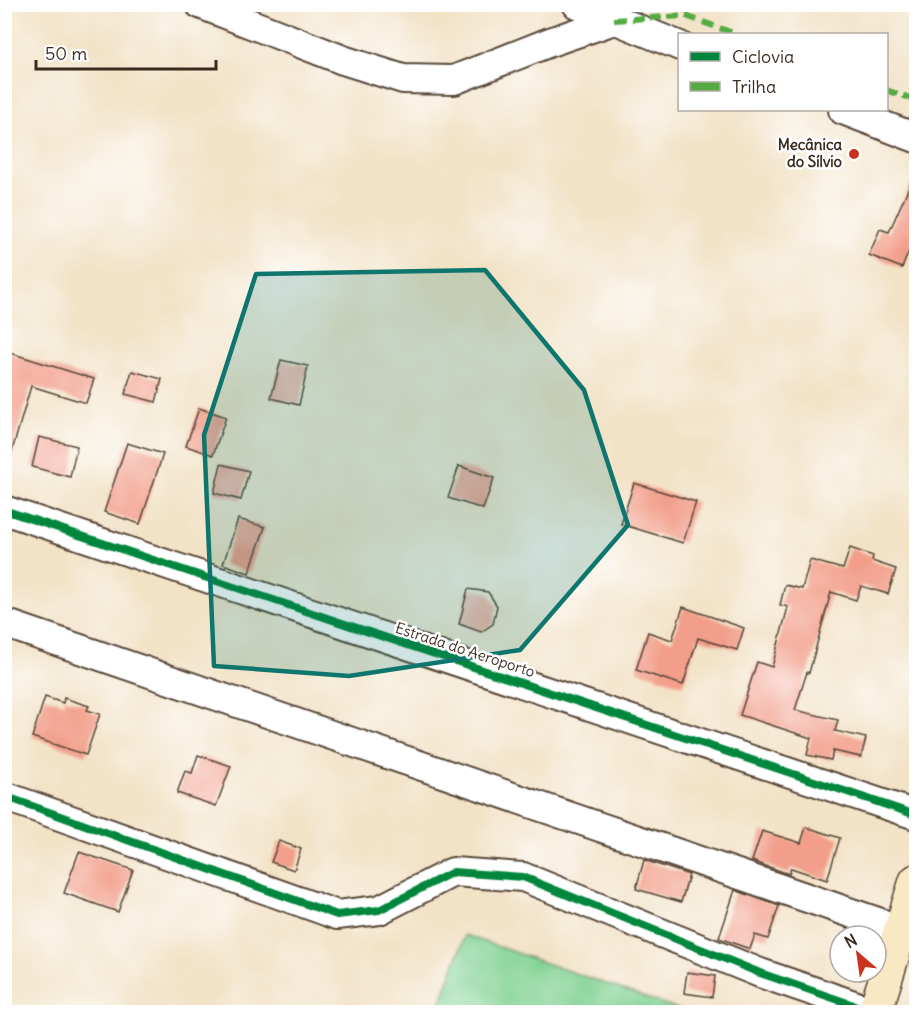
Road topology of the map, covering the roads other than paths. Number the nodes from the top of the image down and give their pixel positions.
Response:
1 (200, 4) edge
2 (577, 4) edge
3 (614, 20) junction
4 (678, 45) edge
5 (846, 111) edge
6 (916, 138) edge
7 (4, 510) edge
8 (4, 624) edge
9 (4, 796) edge
10 (916, 815) edge
11 (916, 881) edge
12 (901, 930) junction
13 (875, 1012) edge

1 - 3 street
2 - 3 street
3 - 4 street
5 - 6 street
7 - 10 street, Estrada do Aeroporto
8 - 12 street
9 - 13 street
11 - 12 main road
12 - 13 main road

